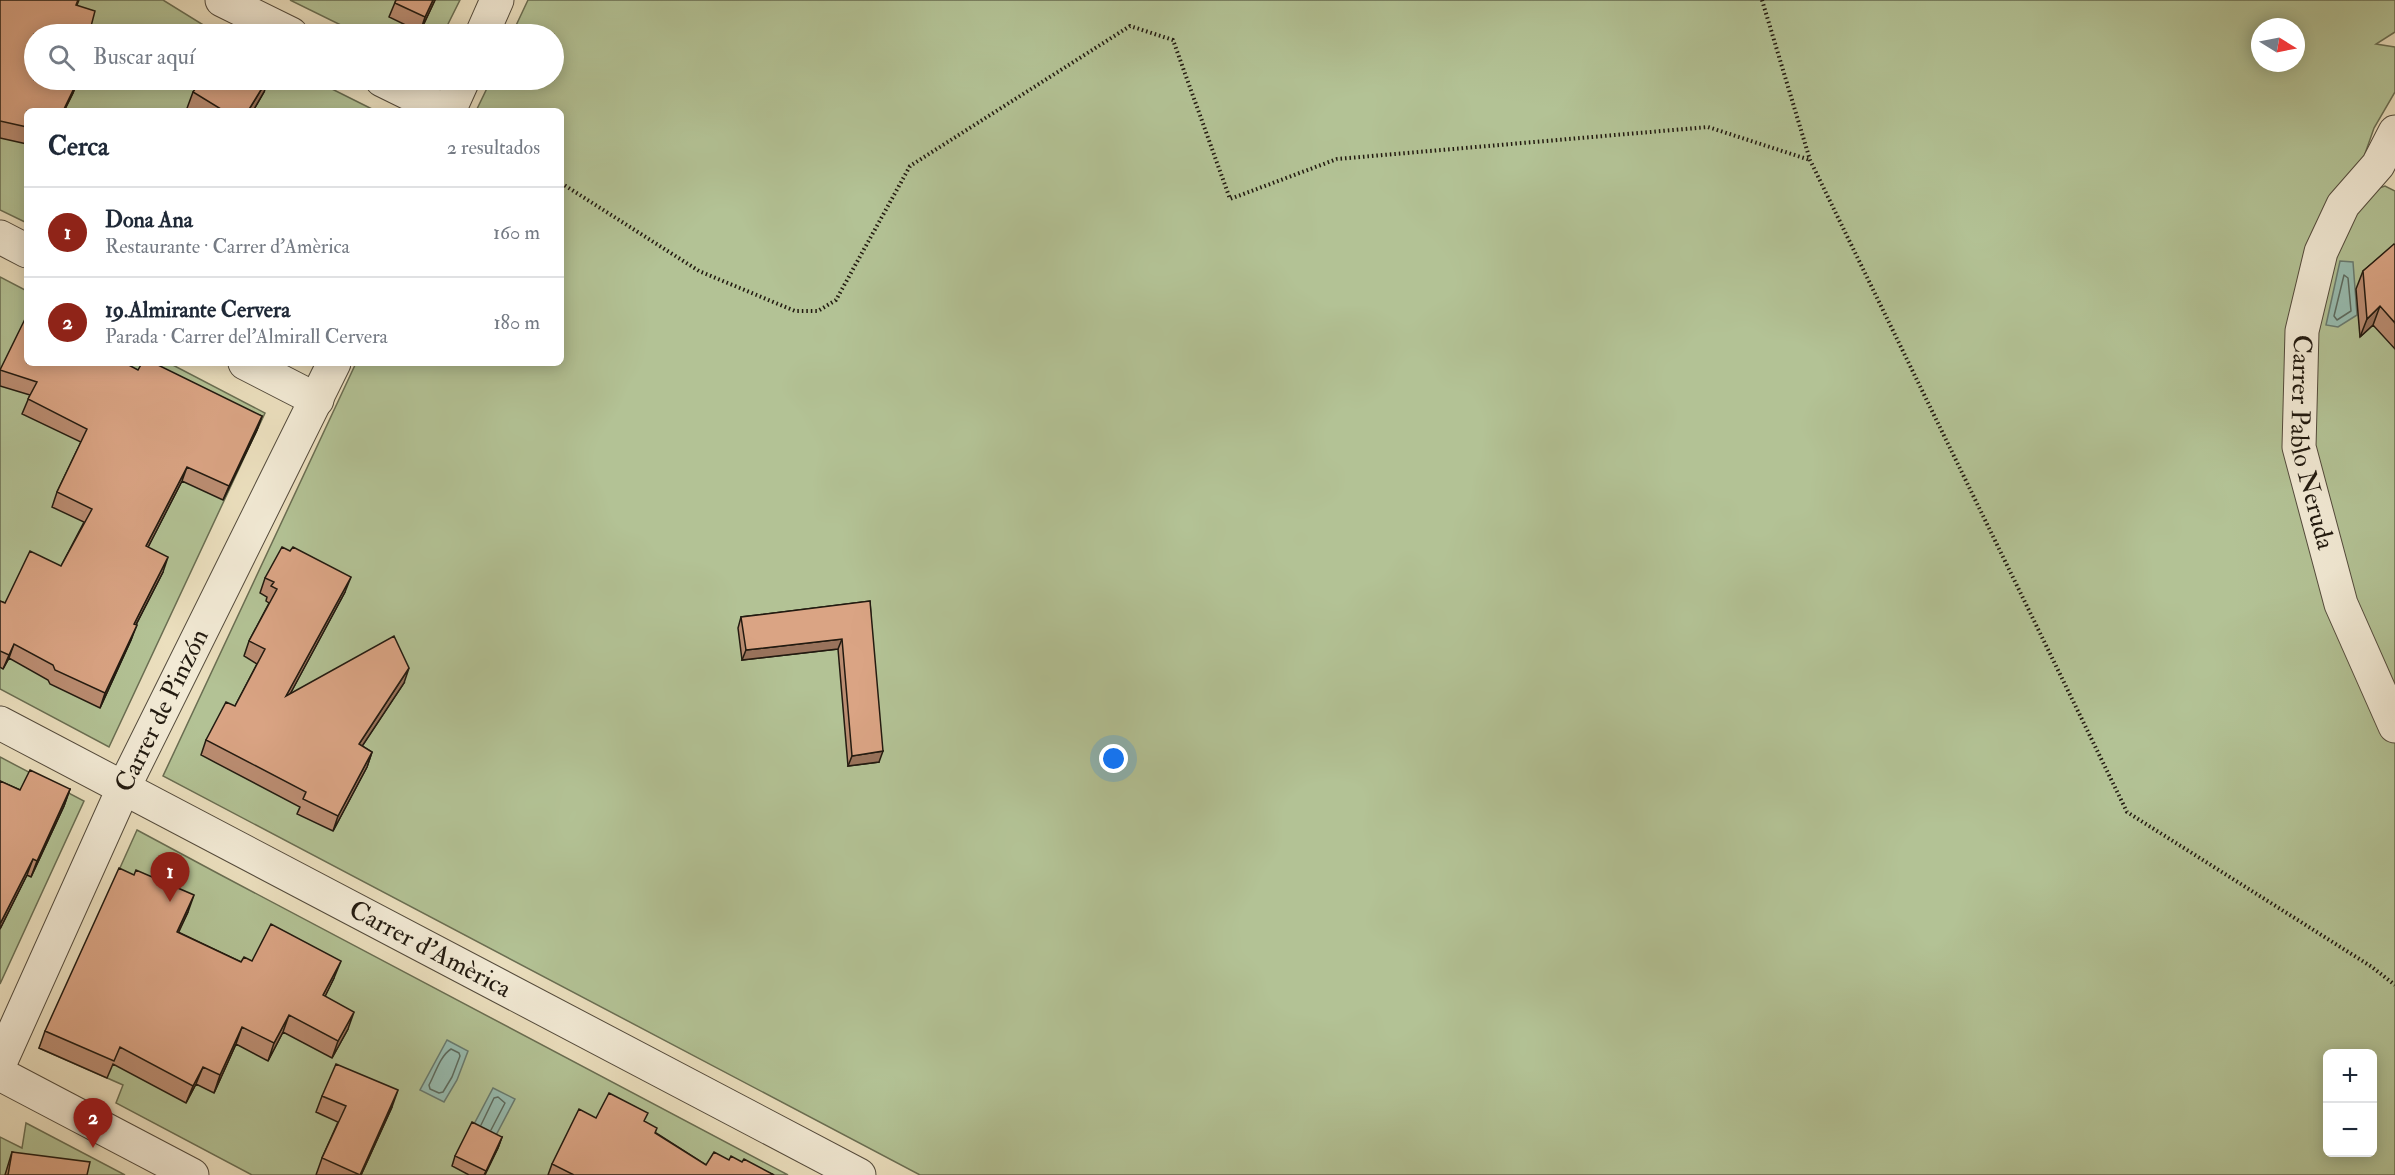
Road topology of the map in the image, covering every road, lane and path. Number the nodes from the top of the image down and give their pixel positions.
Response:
1 (222, 0) edge
2 (497, 0) edge
3 (1762, 0) edge
4 (271, 24) edge
5 (486, 24) edge
6 (403, 90) edge
7 (458, 90) edge
8 (441, 108) edge
9 (449, 108) edge
10 (2395, 134) edge
11 (1810, 160) junction
12 (564, 185) edge
13 (0, 237) edge
14 (24, 249) edge
15 (251, 366) edge
16 (333, 366) edge
17 (317, 400) junction
18 (0, 723) edge
19 (2395, 726) edge
20 (124, 787) junction
21 (2395, 986) edge
22 (0, 1063) edge
23 (0, 1074) edge
24 (192, 1175) edge
25 (859, 1175) edge

1 - 4 street
2 - 5 street
3 - 11 path
6 - 8 street
7 - 9 street
10 - 19 street, Carrer Pablo Neruda
11 - 12 path
11 - 21 path
13 - 14 street
15 - 17 street
16 - 17 street, Carrer de Pinzón
17 - 20 street, Carrer de Pinzón
18 - 20 street, Carrer d'Amèrica
20 - 22 street, Carrer de Pinzón
20 - 25 street, Carrer d'Amèrica
23 - 24 street

